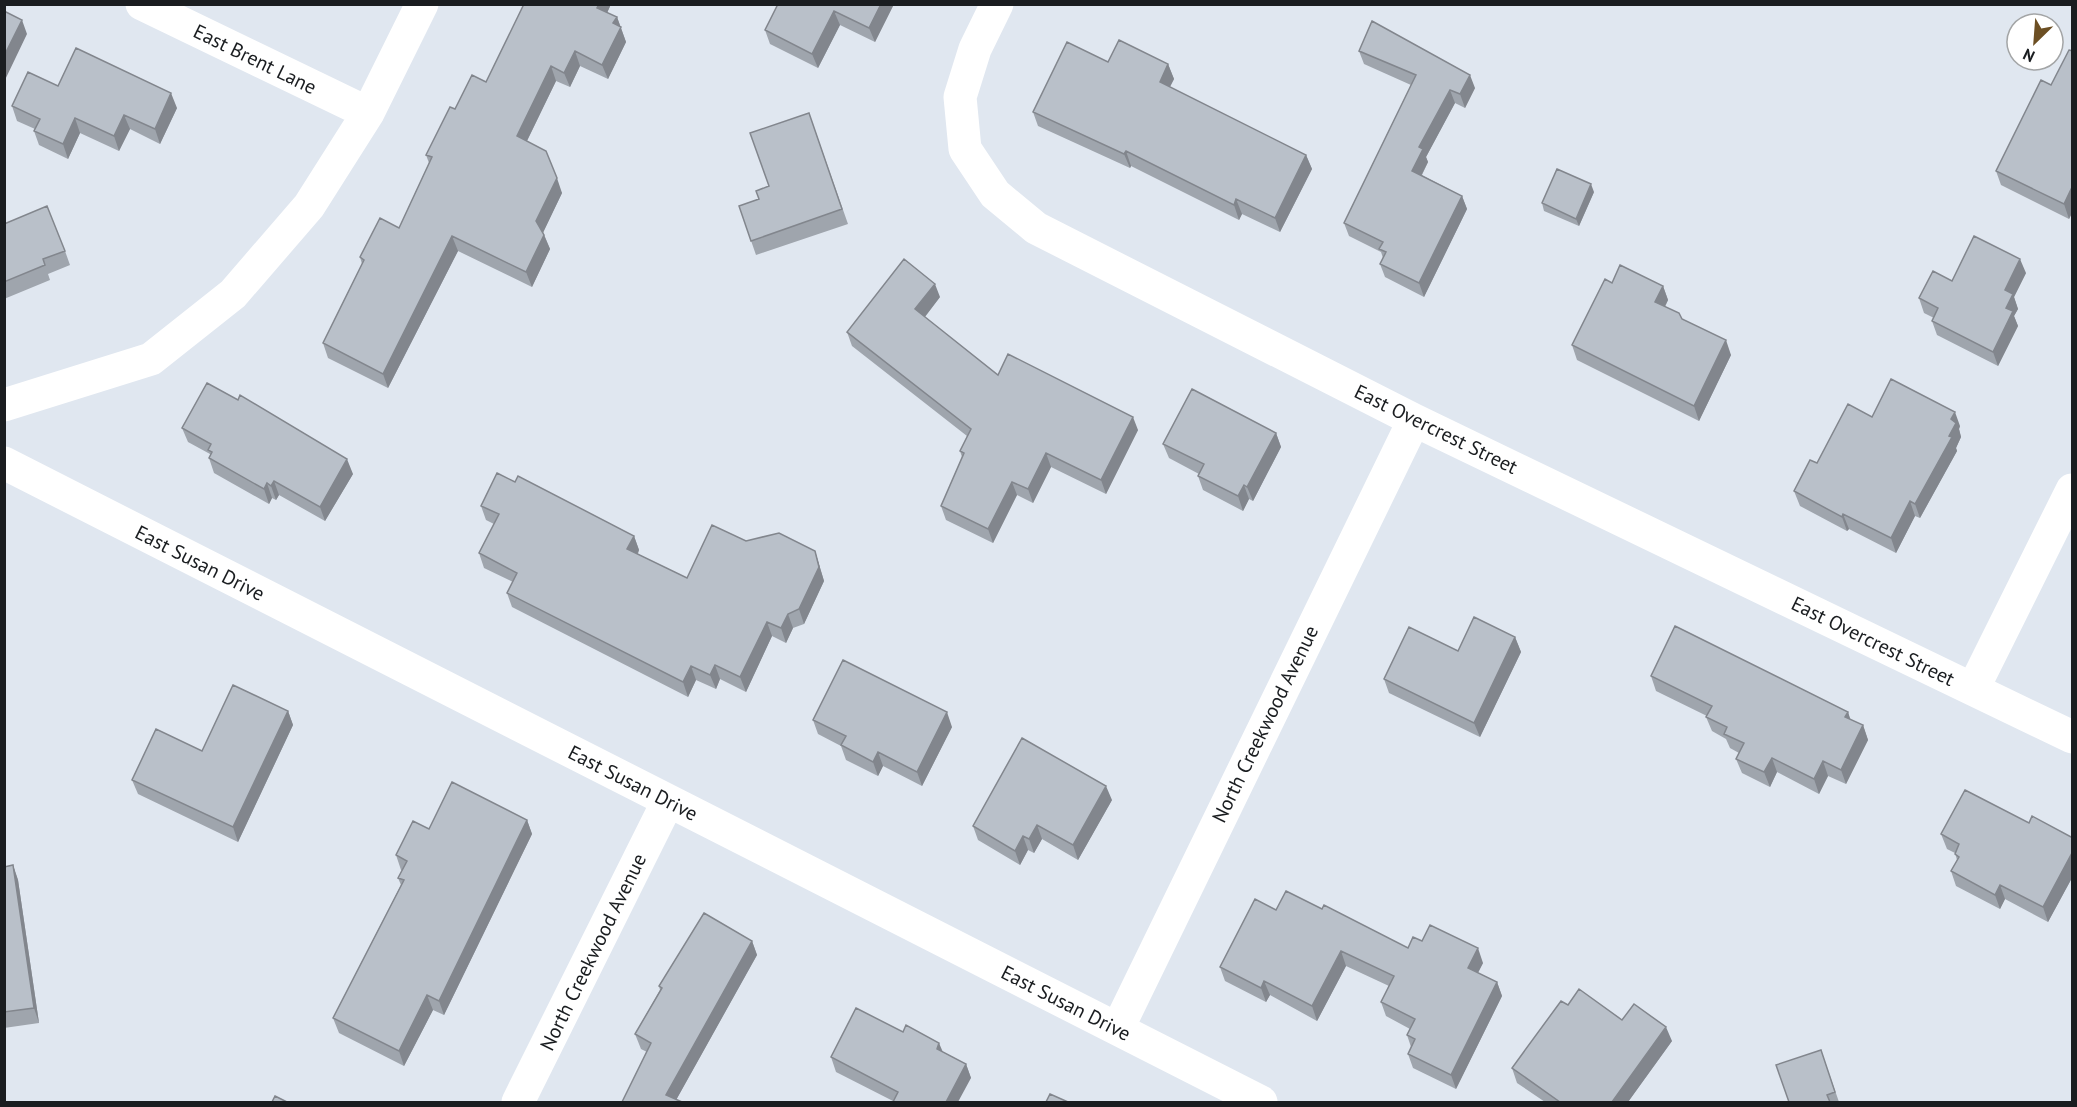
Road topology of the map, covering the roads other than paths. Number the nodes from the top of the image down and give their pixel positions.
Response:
1 (142, 4) edge
2 (422, 4) edge
3 (997, 4) edge
4 (368, 112) junction
5 (4, 405) edge
6 (1414, 420) junction
7 (4, 463) edge
8 (2073, 490) edge
9 (1973, 689) junction
10 (2073, 737) edge
11 (668, 801) junction
12 (1118, 1028) junction
13 (518, 1102) edge
14 (1262, 1102) edge

1 - 4 street, East Brent Lane
2 - 4 street
3 - 6 street, East Overcrest Street
4 - 5 street
6 - 9 street, East Overcrest Street
6 - 12 street, North Creekwood Avenue
7 - 11 street, East Susan Drive
8 - 9 street
9 - 10 street, East Overcrest Street
11 - 12 street, East Susan Drive
11 - 13 street, North Creekwood Avenue
12 - 14 street, East Susan Drive

